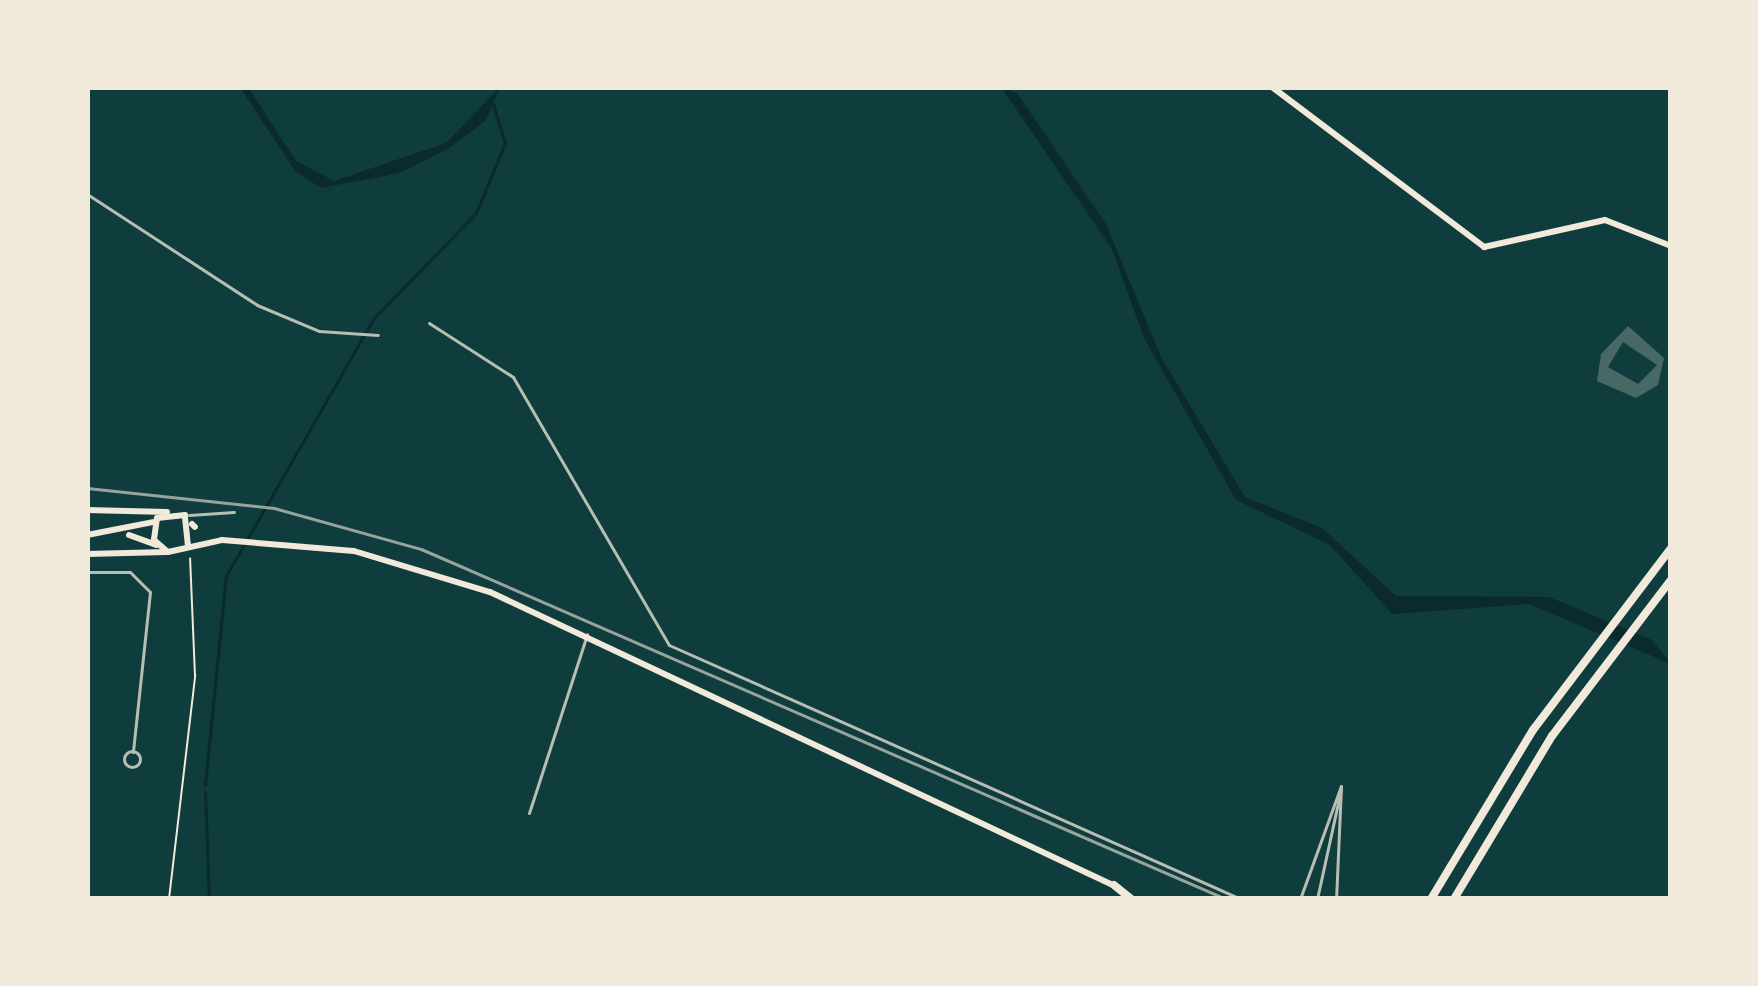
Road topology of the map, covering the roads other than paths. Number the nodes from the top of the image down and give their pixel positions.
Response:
1 (1271, 87) edge
2 (87, 194) edge
3 (1671, 246) edge
4 (429, 323) dead end
5 (378, 335) dead end
6 (87, 510) edge
7 (167, 512) junction
8 (234, 512) dead end
9 (182, 513) junction
10 (201, 516) junction
11 (158, 518) junction
12 (193, 526) junction
13 (119, 533) junction
14 (87, 535) edge
15 (222, 540) junction
16 (158, 546) junction
17 (186, 548) junction
18 (1671, 548) edge
19 (168, 552) junction
20 (87, 554) edge
21 (87, 572) edge
22 (1671, 580) edge
23 (586, 634) junction
24 (133, 752) dead end
25 (1341, 786) junction
26 (531, 805) junction
27 (521, 806) dead end
28 (529, 813) dead end
29 (1114, 885) joint
30 (1133, 899) edge
31 (1241, 899) edge
32 (1300, 899) edge
33 (1317, 899) edge
34 (1336, 899) edge
35 (1431, 899) edge
36 (1454, 899) edge

1 - 3 main road
2 - 5 street
4 - 31 street
6 - 7 main road
7 - 9 main road
7 - 11 main road
8 - 10 street
9 - 10 street
9 - 12 main road
10 - 12 street
11 - 13 main road
11 - 16 main road
12 - 15 main road
12 - 17 main road
13 - 14 main road
13 - 16 main road
15 - 17 main road
15 - 23 main road
16 - 19 main road
17 - 19 main road
18 - 35 highway
19 - 20 main road
21 - 24 street
22 - 36 highway
23 - 26 street
23 - 29 main road
25 - 32 street
25 - 33 street
25 - 34 street
26 - 27 street
26 - 28 street
29 - 30 highway

